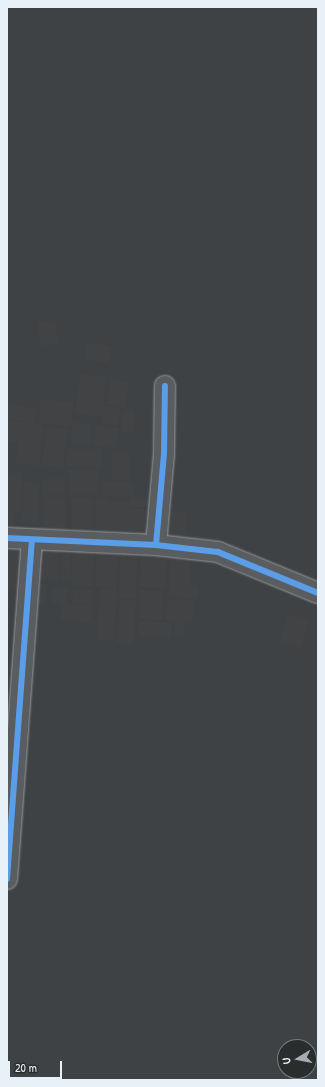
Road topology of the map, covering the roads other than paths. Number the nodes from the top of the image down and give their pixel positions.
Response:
1 (165, 386) dead end
2 (7, 538) edge
3 (32, 540) junction
4 (156, 545) junction
5 (318, 593) edge
6 (7, 879) edge

1 - 4 street
2 - 3 street
3 - 4 street
3 - 6 street
4 - 5 street

